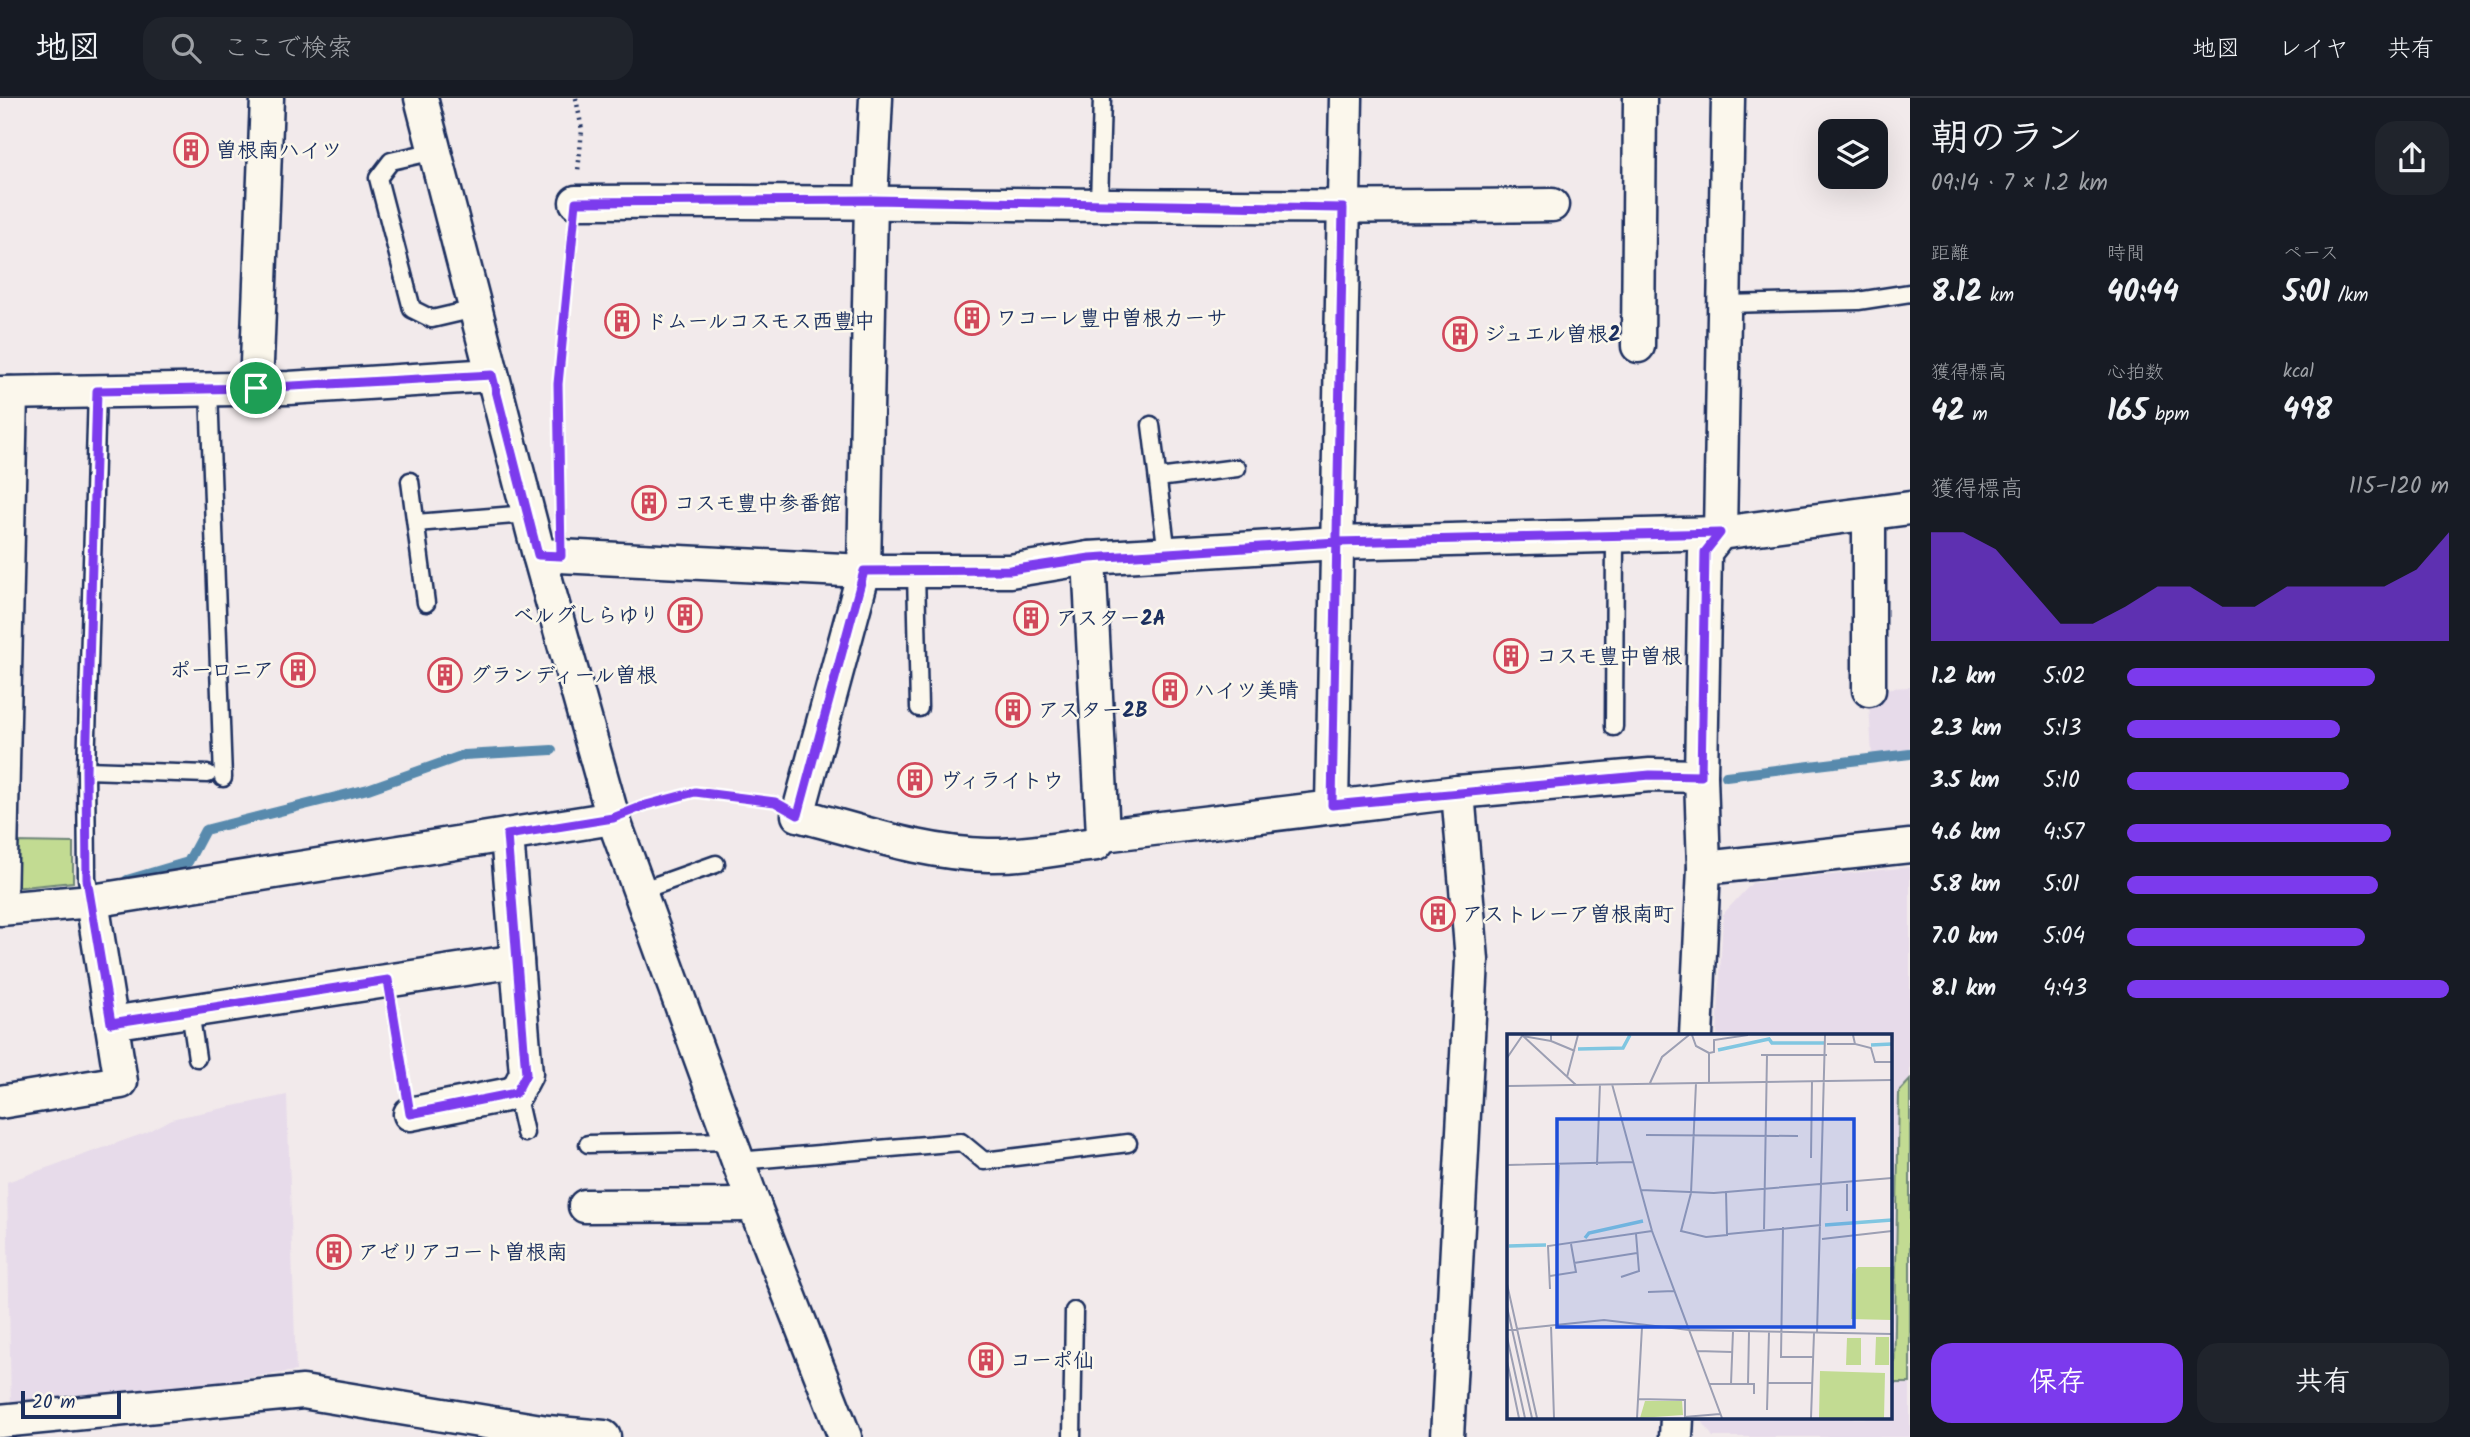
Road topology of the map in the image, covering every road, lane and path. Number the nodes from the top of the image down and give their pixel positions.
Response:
1 (267, 98) edge
2 (421, 98) edge
3 (576, 98) edge
4 (876, 98) edge
5 (1102, 98) edge
6 (1346, 98) edge
7 (1640, 98) edge
8 (1728, 98) edge
9 (435, 151) junction
10 (871, 200) junction
11 (576, 202) junction
12 (1099, 204) junction
13 (1552, 205) dead end
14 (1343, 208) junction
15 (1910, 293) edge
16 (1724, 304) junction
17 (475, 309) junction
18 (1638, 346) dead end
19 (492, 375) junction
20 (256, 388) junction
21 (209, 390) junction
22 (97, 391) junction
23 (6, 393) edge
24 (1151, 425) dead end
25 (1237, 468) dead end
26 (1158, 478) junction
27 (410, 481) dead end
28 (560, 507) dead end
29 (1910, 508) edge
30 (528, 514) junction
31 (1869, 514) junction
32 (415, 523) junction
33 (1720, 533) junction
34 (1615, 535) junction
35 (1337, 542) junction
36 (1167, 554) junction
37 (538, 555) junction
38 (1090, 558) junction
39 (864, 571) junction
40 (916, 571) junction
41 (426, 603) dead end
42 (1869, 690) dead end
43 (919, 708) dead end
44 (1614, 727) dead end
45 (86, 770) junction
46 (1701, 776) junction
47 (641, 792) dead end
48 (1458, 792) junction
49 (646, 805) junction
50 (1332, 805) junction
51 (798, 815) junction
52 (613, 818) junction
53 (507, 835) junction
54 (1103, 835) junction
55 (1910, 846) edge
56 (716, 864) dead end
57 (1704, 868) junction
58 (0, 891) edge
59 (89, 891) junction
60 (640, 891) junction
61 (0, 906) edge
62 (517, 961) junction
63 (388, 980) junction
64 (190, 1011) junction
65 (111, 1023) junction
66 (1696, 1034) edge
67 (197, 1058) dead end
68 (516, 1093) junction
69 (0, 1102) edge
70 (410, 1114) joint
71 (525, 1133) dead end
72 (1128, 1143) dead end
73 (587, 1144) dead end
74 (735, 1151) junction
75 (754, 1205) junction
76 (585, 1206) dead end
77 (1074, 1311) dead end
78 (0, 1421) edge
79 (547, 1435) edge
80 (604, 1437) edge
81 (845, 1437) edge
82 (1072, 1437) edge
83 (1447, 1437) edge

1 - 20 street
2 - 9 street
3 - 11 path
4 - 10 street
5 - 12 lane
6 - 14 street
7 - 18 street
8 - 16 street
9 - 17 street
9 - 17 lane
10 - 11 street
10 - 12 street
10 - 39 street
11 - 28 path
12 - 14 street
13 - 14 street
14 - 35 street
15 - 16 lane
16 - 33 street
17 - 19 street
19 - 20 street
19 - 30 street
20 - 21 street
21 - 22 street
21 - 45 lane
22 - 23 street
22 - 45 lane
23 - 58 street
24 - 26 lane
25 - 26 lane
26 - 36 lane
27 - 32 lane
29 - 31 street
30 - 32 lane
30 - 37 street
31 - 33 street
31 - 42 street
32 - 41 lane
33 - 34 street
33 - 46 street
34 - 35 street
34 - 44 lane
35 - 36 street
35 - 50 street
36 - 38 street
37 - 39 street
37 - 52 street
38 - 40 street
38 - 54 street
39 - 40 street
39 - 51 street
40 - 43 lane
45 - 59 lane
46 - 48 street
46 - 57 street
47 - 49 path
48 - 50 street
48 - 83 street
49 - 51 path
49 - 52 path
50 - 54 street
51 - 54 street
52 - 53 street
52 - 60 street
53 - 59 street
53 - 62 street
55 - 57 street
56 - 60 lane
57 - 66 street
58 - 61 street
59 - 61 street
59 - 65 street
60 - 74 street
62 - 63 street
62 - 68 street
63 - 64 street
63 - 70 path
64 - 65 street
64 - 67 lane
65 - 69 street
68 - 70 street
68 - 71 lane
72 - 74 lane
73 - 74 lane
74 - 75 street
75 - 76 street
75 - 81 street
77 - 82 lane
78 - 79 street
79 - 80 street

